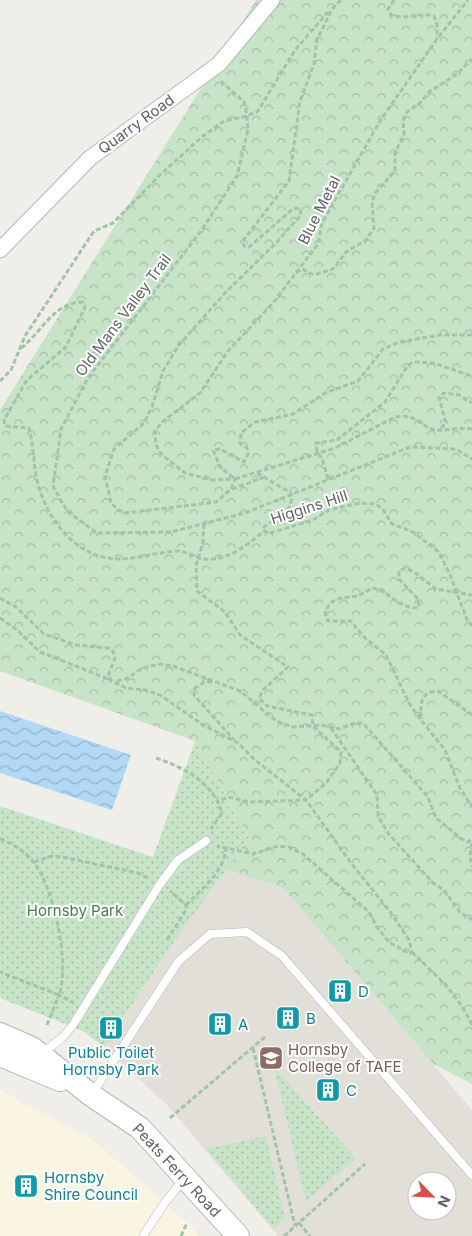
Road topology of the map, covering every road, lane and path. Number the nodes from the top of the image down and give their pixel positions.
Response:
1 (272, 0) edge
2 (341, 0) edge
3 (394, 0) edge
4 (468, 0) edge
5 (332, 9) junction
6 (437, 38) junction
7 (472, 59) edge
8 (235, 93) dead end
9 (247, 116) junction
10 (0, 250) edge
11 (294, 274) junction
12 (472, 335) edge
13 (21, 348) junction
14 (472, 376) edge
15 (0, 381) edge
16 (472, 403) edge
17 (472, 429) edge
18 (439, 430) junction
19 (317, 453) junction
20 (472, 459) edge
21 (257, 473) junction
22 (265, 477) junction
23 (234, 479) junction
24 (328, 479) junction
25 (231, 489) junction
26 (291, 493) junction
27 (204, 524) junction
28 (264, 530) junction
29 (198, 558) junction
30 (457, 591) junction
31 (472, 595) edge
32 (0, 598) edge
33 (0, 618) edge
34 (472, 626) edge
35 (112, 681) junction
36 (215, 681) junction
37 (472, 714) edge
38 (420, 719) junction
39 (313, 726) junction
40 (332, 728) junction
41 (238, 744) junction
42 (156, 758) dead end
43 (306, 800) junction
44 (219, 801) junction
45 (472, 807) edge
46 (472, 838) edge
47 (0, 839) edge
48 (472, 843) edge
49 (207, 844) junction
50 (226, 848) junction
51 (34, 862) junction
52 (472, 867) edge
53 (160, 884) junction
54 (186, 905) junction
55 (472, 920) edge
56 (167, 940) dead end
57 (412, 952) junction
58 (0, 972) edge
59 (59, 995) junction
60 (472, 1025) edge
61 (46, 1026) dead end
62 (0, 1034) edge
63 (266, 1036) dead end
64 (253, 1048) junction
65 (40, 1054) junction
66 (0, 1055) edge
67 (88, 1094) junction
68 (170, 1118) dead end
69 (365, 1164) dead end
70 (472, 1175) edge
71 (186, 1177) junction
72 (187, 1223) dead end
73 (299, 1223) junction
74 (296, 1226) junction
75 (143, 1236) edge
76 (181, 1236) edge
77 (238, 1236) edge
78 (284, 1236) edge
79 (310, 1236) edge

1 - 10 street, Quarry Road
2 - 5 path
3 - 6 path
4 - 6 path, Blue Metal
5 - 9 path
5 - 25 path
6 - 11 path, Blue Metal
7 - 11 path
8 - 9 path, Old Mans Valley Trail
9 - 13 path
9 - 27 path, Old Mans Valley Trail
11 - 23 path, Blue Metal
12 - 23 path
13 - 15 path, Higgins Hill
13 - 29 path, Higgins Hill
14 - 19 path
16 - 18 path
17 - 18 path
18 - 19 path
19 - 21 path
19 - 24 path
20 - 24 path, Old Mans Valley Trail
21 - 22 path
21 - 23 path
22 - 25 path
22 - 26 path
23 - 25 path
24 - 26 path, Old Mans Valley Trail
26 - 27 path, Old Mans Valley Trail
26 - 28 path
27 - 29 path
28 - 29 path, Higgins Hill
28 - 30 path, Higgins Hill
29 - 39 path
30 - 31 path
30 - 34 path, Higgins Hill
30 - 38 path
32 - 35 path
33 - 35 path
35 - 36 path
35 - 41 path
36 - 39 path
36 - 41 path
37 - 38 path
38 - 45 path
39 - 40 path
39 - 43 path
40 - 46 path
40 - 55 path
41 - 43 path
42 - 44 path
43 - 44 path
43 - 57 path
44 - 49 path
47 - 51 path
48 - 52 path
49 - 50 path
49 - 53 lane
50 - 54 path
50 - 57 path
51 - 53 path
51 - 59 path
53 - 54 path
53 - 65 lane
54 - 56 path
57 - 60 path
58 - 59 path
59 - 61 path
62 - 65 main road, Peats Ferry Road
63 - 64 path
64 - 68 path
64 - 74 path
65 - 67 main road, Peats Ferry Road
66 - 67 main road, Peats Ferry Road
67 - 70 lane
67 - 71 main road, Peats Ferry Road
69 - 73 path
71 - 75 lane
71 - 77 main road, Peats Ferry Road
72 - 76 path
73 - 74 path
73 - 79 path
74 - 78 path

